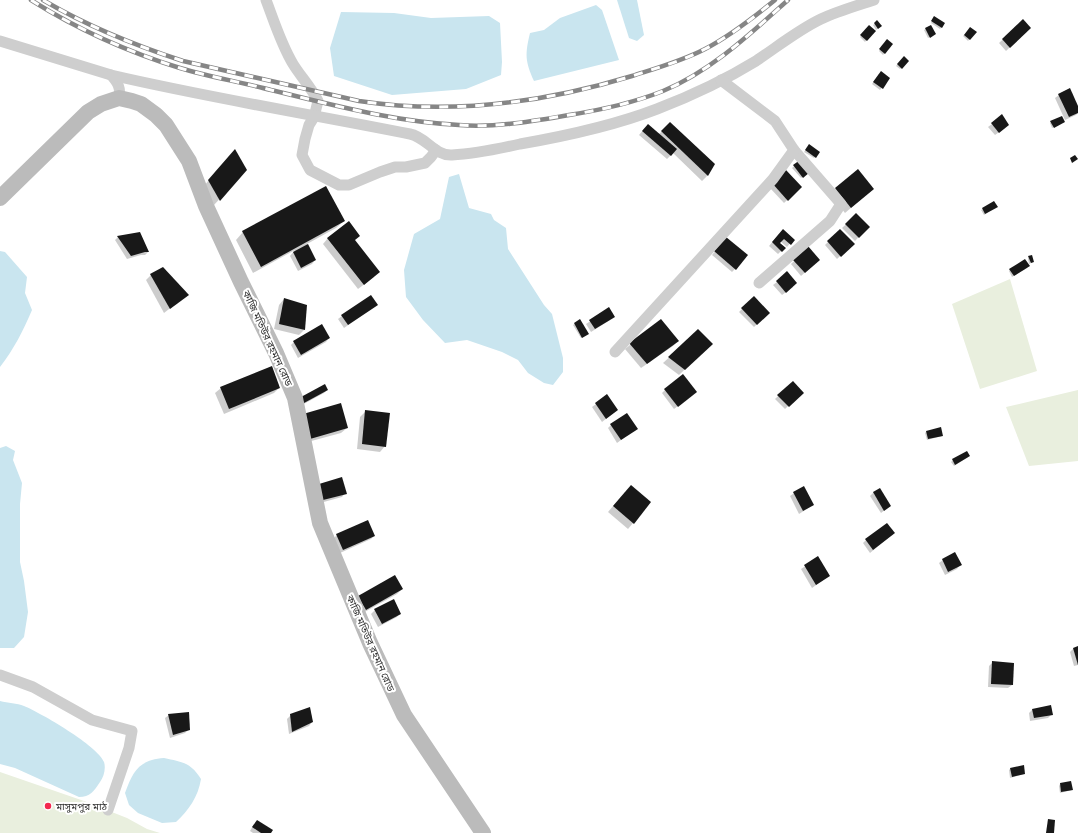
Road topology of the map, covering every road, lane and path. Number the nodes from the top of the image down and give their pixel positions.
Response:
1 (266, 0) edge
2 (874, 0) edge
3 (0, 41) edge
4 (111, 75) junction
5 (721, 80) junction
6 (144, 83) junction
7 (119, 98) junction
8 (141, 104) junction
9 (314, 117) junction
10 (436, 150) junction
11 (794, 150) junction
12 (0, 198) edge
13 (759, 283) dead end
14 (616, 352) dead end
15 (0, 675) edge
16 (108, 810) dead end
17 (483, 833) edge

1 - 9 street
2 - 5 street
3 - 4 street
4 - 6 street
4 - 7 street
5 - 10 street
5 - 11 street
6 - 8 street
6 - 9 street
7 - 8 main road, কাজি মতিউর রহমান রোড
7 - 12 main road
8 - 17 main road, কাজি মতিউর রহমান রোড
9 - 10 street
9 - 10 street
11 - 13 street
11 - 14 street
15 - 16 street

